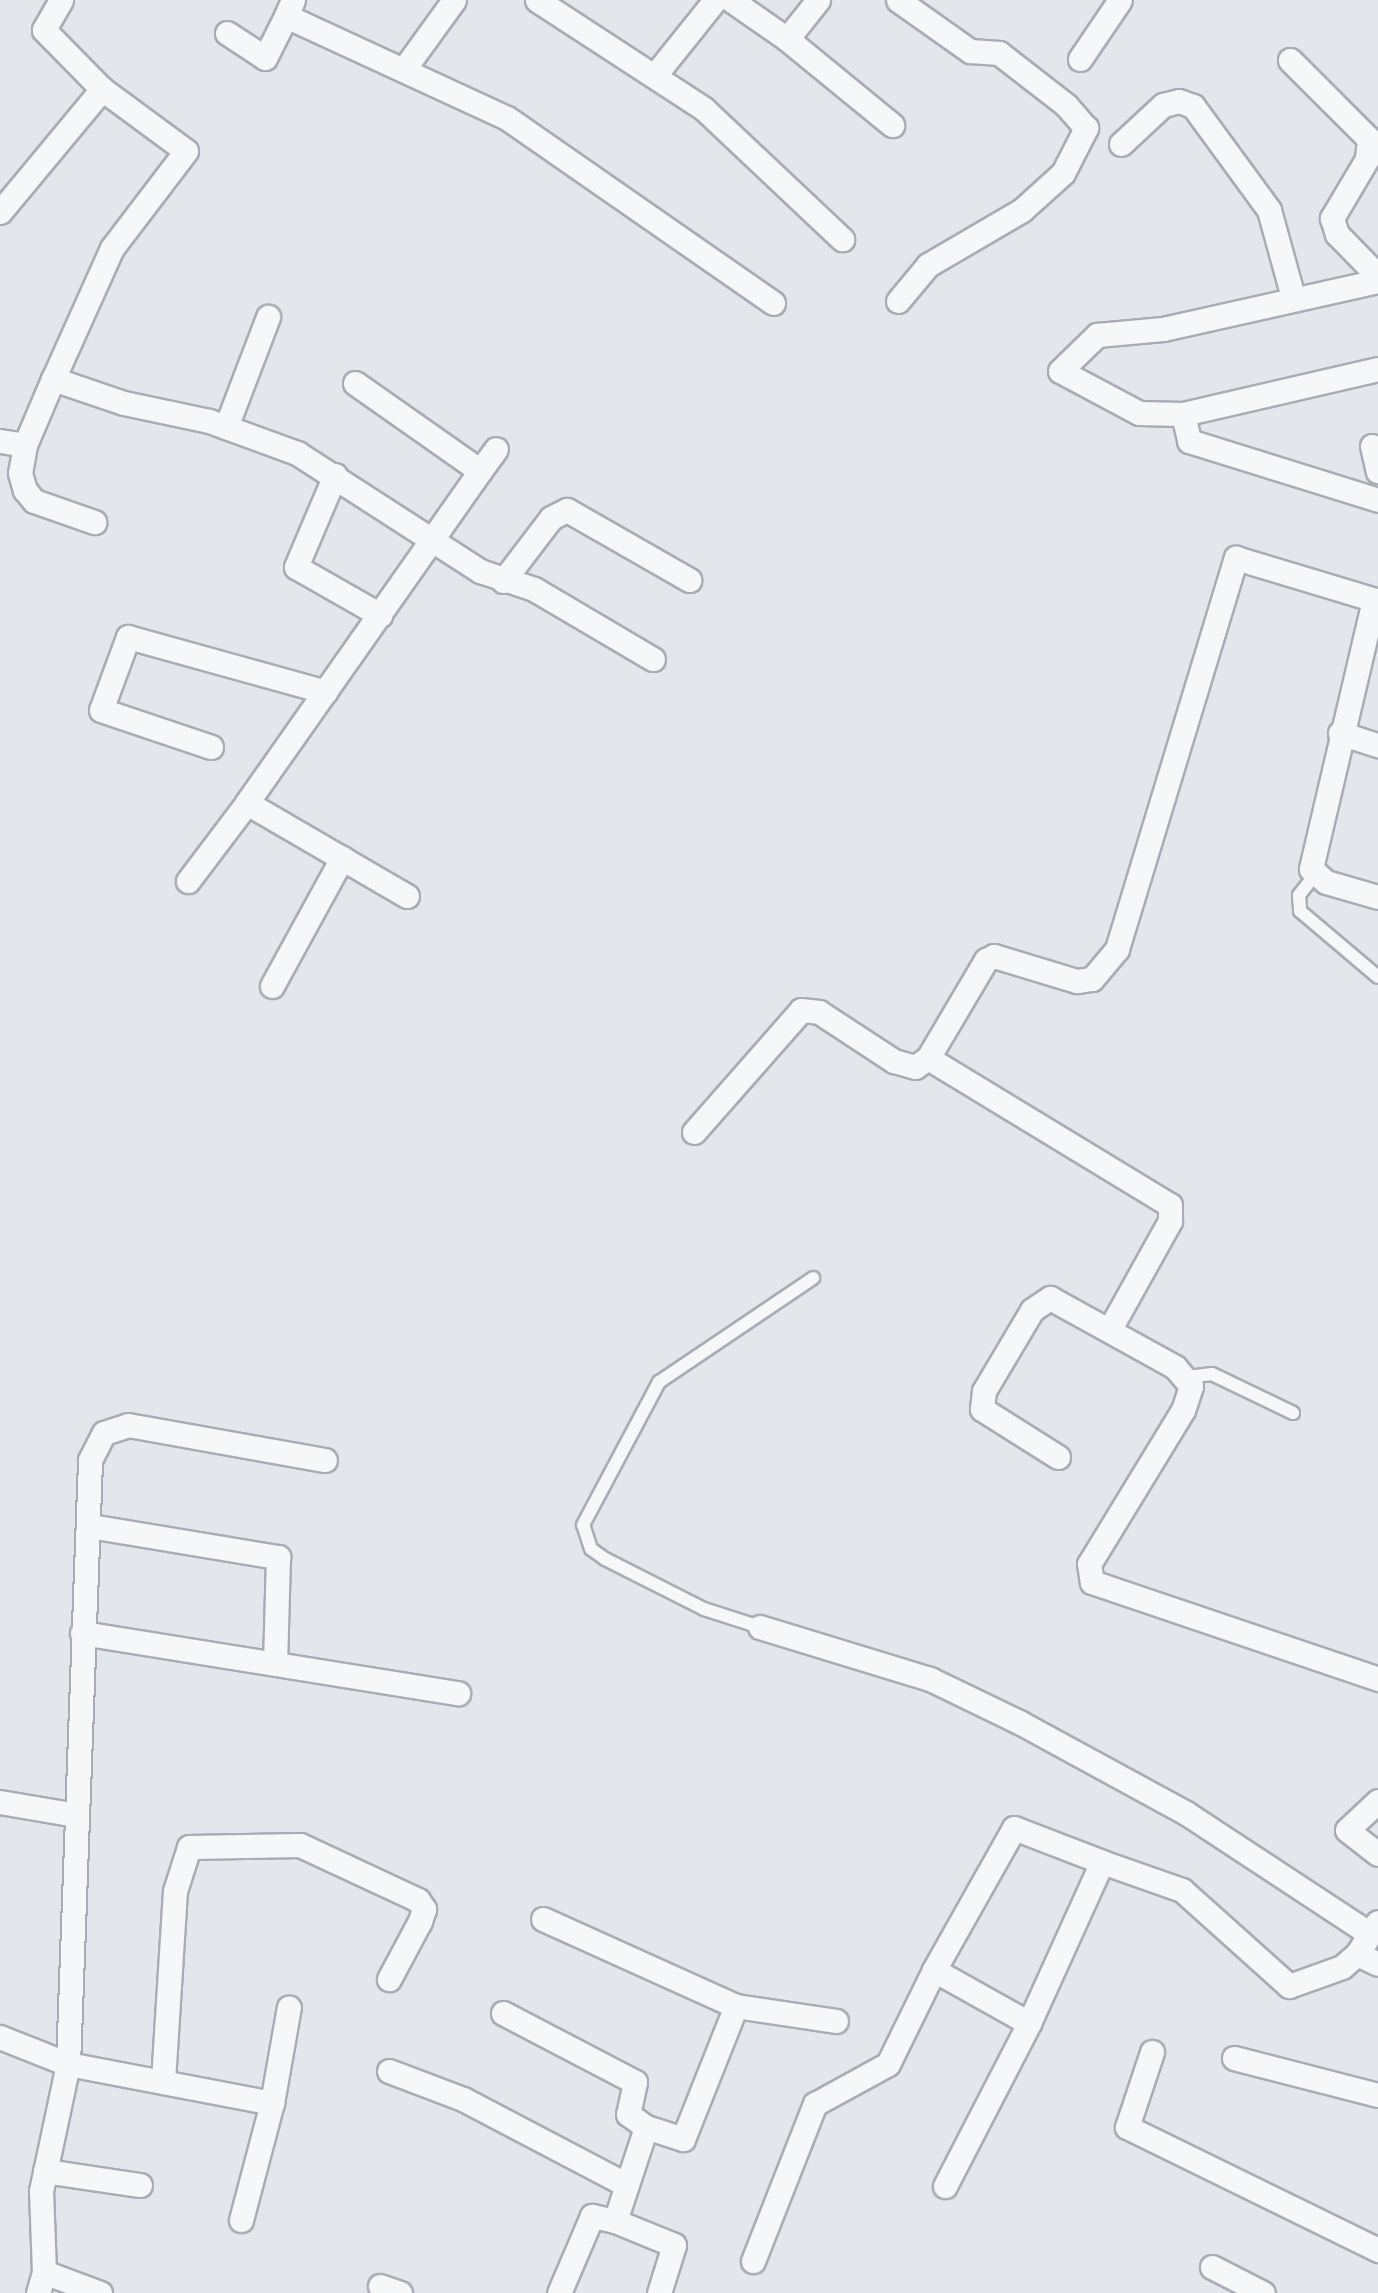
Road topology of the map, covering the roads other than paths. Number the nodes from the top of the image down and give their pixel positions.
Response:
1 (61, 0) edge
2 (454, 0) edge
3 (537, 0) edge
4 (715, 0) edge
5 (731, 0) edge
6 (818, 0) edge
7 (898, 0) edge
8 (1120, 0) edge
9 (290, 8) edge
10 (227, 33) dead end
11 (786, 39) junction
12 (1080, 59) dead end
13 (1290, 60) dead end
14 (404, 68) junction
15 (655, 75) junction
16 (102, 89) junction
17 (892, 125) dead end
18 (1121, 145) dead end
19 (0, 212) edge
20 (842, 239) dead end
21 (1378, 279) edge
22 (1293, 296) junction
23 (898, 301) dead end
24 (773, 303) dead end
25 (268, 317) dead end
26 (1378, 369) edge
27 (53, 379) junction
28 (355, 383) dead end
29 (1183, 414) junction
30 (226, 427) junction
31 (0, 441) edge
32 (25, 445) junction
33 (1373, 446) dead end
34 (496, 449) dead end
35 (480, 471) junction
36 (1378, 471) edge
37 (335, 475) junction
38 (1378, 500) edge
39 (94, 522) dead end
40 (430, 542) junction
41 (689, 580) dead end
42 (503, 581) junction
43 (1376, 600) edge
44 (380, 615) junction
45 (653, 659) dead end
46 (326, 692) junction
47 (1340, 733) junction
48 (1378, 745) edge
49 (211, 747) dead end
50 (247, 803) junction
51 (342, 858) junction
52 (1314, 876) junction
53 (188, 881) dead end
54 (407, 896) dead end
55 (1378, 897) edge
56 (1378, 977) edge
57 (272, 986) dead end
58 (928, 1058) junction
59 (694, 1132) dead end
60 (813, 1278) dead end
61 (1110, 1329) junction
62 (1188, 1377) junction
63 (1293, 1413) dead end
64 (1058, 1457) dead end
65 (325, 1460) dead end
66 (90, 1526) junction
67 (760, 1627) joint
68 (82, 1633) junction
69 (275, 1663) junction
70 (1378, 1679) edge
71 (458, 1693) dead end
72 (1378, 1801) edge
73 (0, 1802) edge
74 (76, 1815) junction
75 (1378, 1854) edge
76 (1102, 1862) junction
77 (543, 1919) dead end
78 (1374, 1928) edge
79 (1368, 1959) edge
80 (934, 1970) junction
81 (389, 1979) dead end
82 (736, 2006) junction
83 (289, 2007) dead end
84 (503, 2013) dead end
85 (836, 2021) dead end
86 (1029, 2023) junction
87 (0, 2037) edge
88 (1152, 2052) dead end
89 (1234, 2058) dead end
90 (68, 2064) junction
91 (389, 2071) dead end
92 (163, 2081) junction
93 (1378, 2095) edge
94 (272, 2103) junction
95 (646, 2127) junction
96 (45, 2171) junction
97 (140, 2185) dead end
98 (627, 2185) junction
99 (945, 2186) dead end
100 (241, 2220) dead end
101 (615, 2221) junction
102 (1378, 2249) edge
103 (753, 2261) dead end
104 (1212, 2267) dead end
105 (41, 2282) edge
106 (100, 2293) edge
107 (559, 2293) edge
108 (659, 2293) edge
109 (1263, 2293) edge

1 - 16 street
2 - 14 street
3 - 15 street
4 - 15 street
5 - 11 street
6 - 11 street
7 - 23 street
8 - 12 street
9 - 10 street
9 - 14 street
11 - 17 street
13 - 21 street
14 - 24 street
15 - 20 street
16 - 19 street
16 - 27 street
18 - 22 street
21 - 22 street
22 - 29 street
25 - 30 street
26 - 29 street
27 - 30 street
27 - 32 street
28 - 35 street
29 - 38 street
30 - 37 street
31 - 32 street
32 - 39 street
33 - 36 street
34 - 35 street
35 - 40 street
37 - 40 street
37 - 44 street
40 - 42 street
40 - 44 street
41 - 42 street
42 - 45 street
43 - 47 street
43 - 58 street
44 - 46 street
46 - 49 street
46 - 50 street
47 - 48 street
47 - 52 street
50 - 51 street
50 - 53 street
51 - 54 street
51 - 57 street
52 - 55 street
52 - 56 lane
58 - 59 street
58 - 61 street
60 - 67 lane
61 - 62 street
61 - 64 street
62 - 63 lane
62 - 70 street
65 - 66 street
66 - 68 street
66 - 69 street
67 - 78 street
68 - 69 street
68 - 74 street
69 - 71 street
72 - 75 street
73 - 74 street
74 - 90 street
76 - 79 street
76 - 80 street
76 - 86 street
77 - 82 street
78 - 79 street
80 - 86 street
80 - 103 street
81 - 92 street
82 - 85 street
82 - 95 street
83 - 94 street
84 - 95 street
86 - 99 street
87 - 90 street
88 - 102 street
89 - 93 street
90 - 92 street
90 - 96 street
91 - 98 street
92 - 94 street
94 - 100 street
95 - 98 street
96 - 97 street
96 - 105 street
98 - 101 street
101 - 107 street
101 - 108 street
104 - 109 street
105 - 106 street

